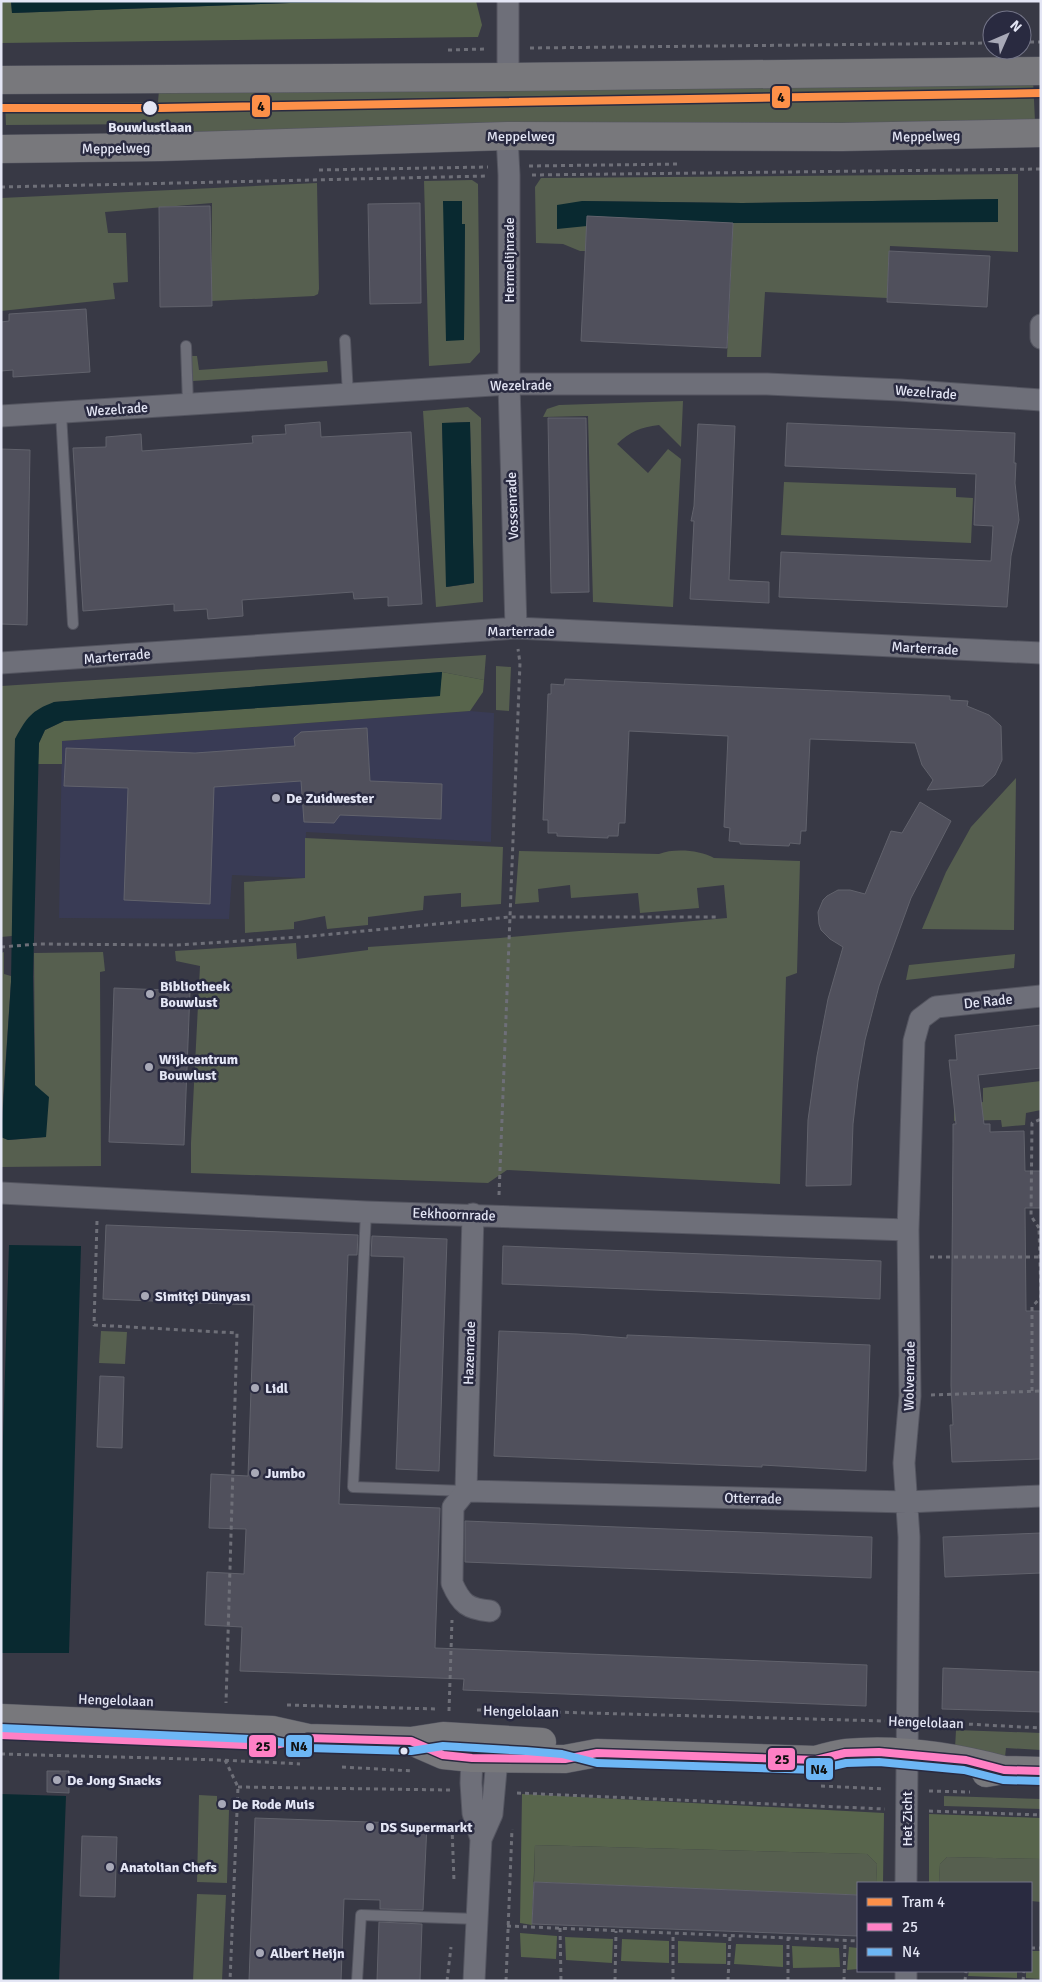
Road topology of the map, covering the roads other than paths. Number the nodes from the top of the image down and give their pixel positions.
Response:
1 (508, 1) edge
2 (1041, 66) edge
3 (1041, 71) edge
4 (508, 78) junction
5 (1, 80) edge
6 (1041, 133) edge
7 (506, 136) junction
8 (1, 149) edge
9 (1041, 326) edge
10 (1041, 338) edge
11 (345, 340) dead end
12 (186, 346) dead end
13 (509, 384) junction
14 (348, 395) junction
15 (1041, 400) edge
16 (188, 404) junction
17 (61, 413) junction
18 (1, 416) edge
19 (73, 624) dead end
20 (516, 628) junction
21 (1041, 653) edge
22 (1, 663) edge
23 (1041, 996) edge
24 (936, 1006) joint
25 (1, 1194) edge
26 (366, 1212) junction
27 (473, 1214) junction
28 (908, 1230) junction
29 (466, 1491) junction
30 (1041, 1496) edge
31 (907, 1502) junction
32 (490, 1612) dead end
33 (1, 1718) edge
34 (1, 1735) edge
35 (308, 1738) junction
36 (485, 1752) junction
37 (907, 1763) junction
38 (1041, 1771) edge
39 (906, 1882) edge
40 (478, 1919) junction
41 (357, 1981) edge
42 (474, 1981) edge

1 - 4 street
2 - 3 street
3 - 4 main road
4 - 5 main road
6 - 7 main road, Meppelweg
7 - 8 main road, Meppelweg
7 - 13 street, Hermelijnrade
9 - 10 street
11 - 14 lane
12 - 16 lane
13 - 14 street, Wezelrade
13 - 15 street, Wezelrade
13 - 20 street, Vossenrade
14 - 16 street, Wezelrade
16 - 17 street, Wezelrade
17 - 18 street, Wezelrade
17 - 19 lane
20 - 21 street, Marterrade
20 - 22 street, Marterrade
23 - 24 street, De Rade
24 - 28 street, Wolvenrade
25 - 26 street, Eekhoornrade
26 - 27 street, Eekhoornrade
26 - 29 lane
27 - 28 street, Eekhoornrade
27 - 29 street, Hazenrade
28 - 31 street, Wolvenrade
29 - 31 street, Otterrade
29 - 32 street
30 - 31 street, Otterrade
31 - 37 street, Wolvenrade
33 - 35 main road, Hengelolaan
34 - 35 main road, Hengelolaan
35 - 36 main road, Hengelolaan
36 - 37 main road, Hengelolaan
36 - 40 street
37 - 38 main road, Hengelolaan
37 - 39 street, Het Zicht
40 - 41 lane
40 - 42 street

